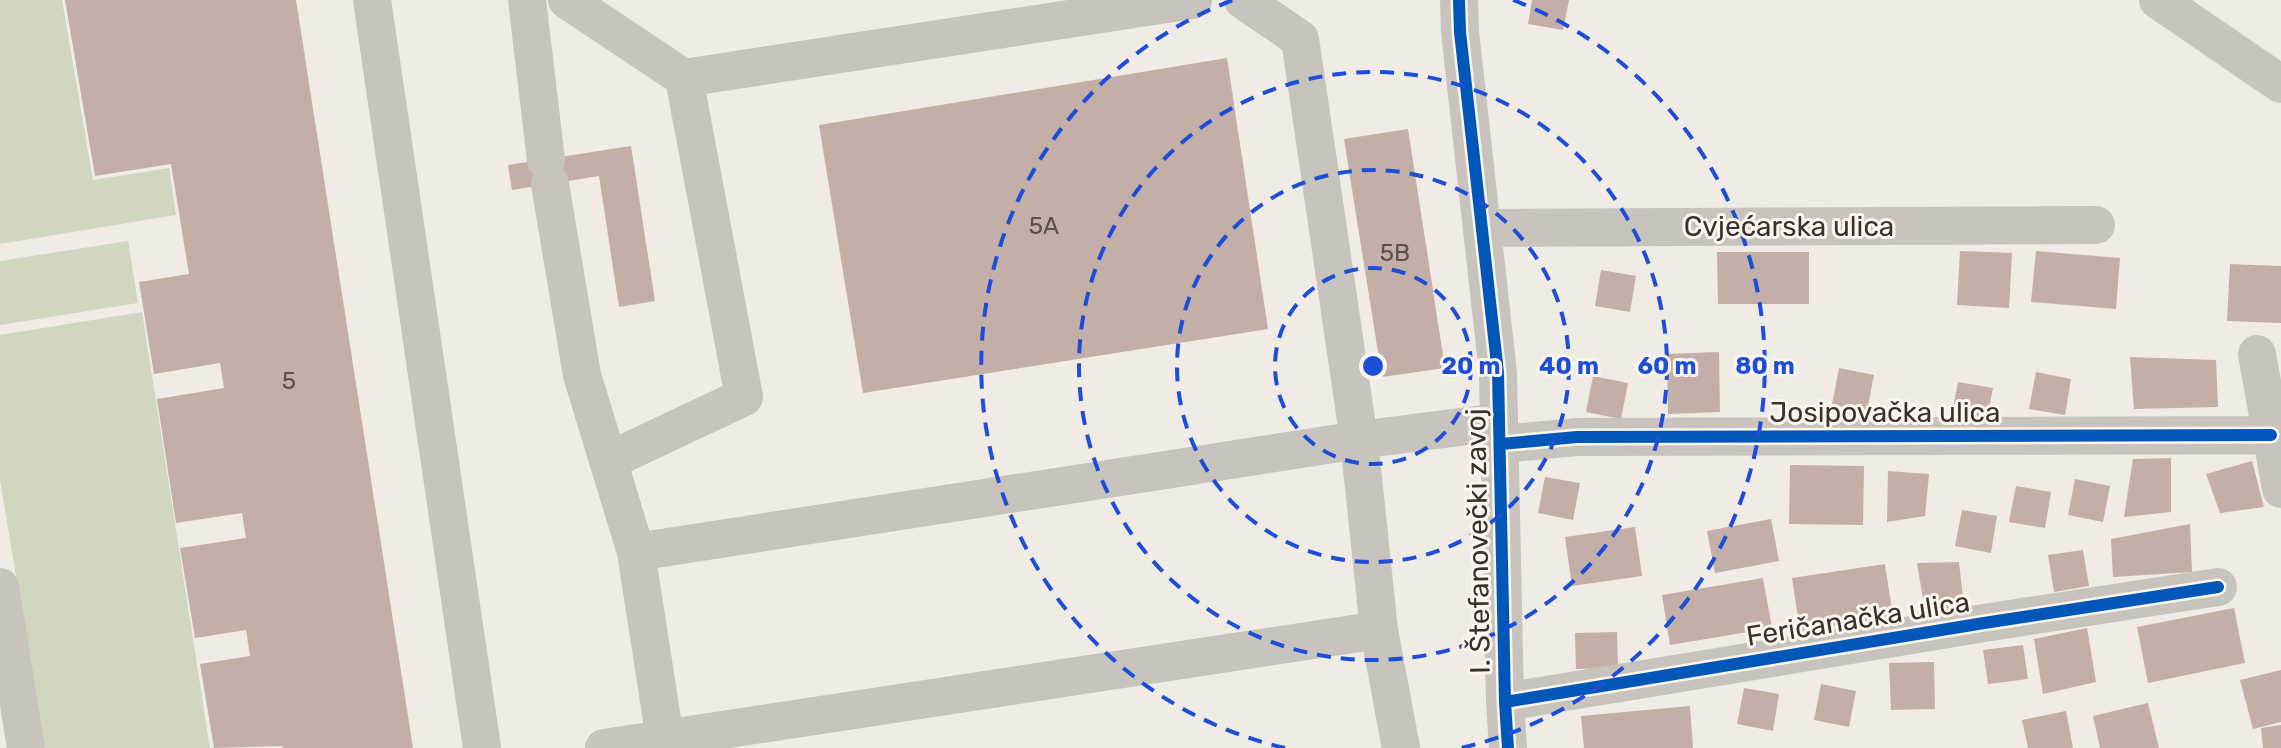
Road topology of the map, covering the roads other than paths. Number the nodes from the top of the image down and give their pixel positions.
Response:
1 (372, 0) edge
2 (527, 0) edge
3 (567, 0) edge
4 (1193, 0) edge
5 (1243, 0) edge
6 (1459, 0) edge
7 (2158, 0) edge
8 (684, 78) junction
9 (2281, 84) edge
10 (2096, 225) dead end
11 (1482, 228) junction
12 (2257, 354) dead end
13 (1500, 433) junction
14 (2271, 435) junction
15 (1359, 440) junction
16 (608, 461) junction
17 (2281, 489) edge
18 (636, 552) junction
19 (0, 587) edge
20 (2218, 587) dead end
21 (1379, 630) junction
22 (1505, 702) junction
23 (665, 739) junction
24 (26, 748) edge
25 (482, 748) edge
26 (604, 748) edge
27 (1401, 748) edge
28 (1508, 748) edge

1 - 25 street
2 - 16 street
3 - 8 street
4 - 8 street
5 - 15 street
6 - 11 street, I. Štefanovečki zavoj
7 - 9 street
8 - 16 street
10 - 11 street, Cvjećarska ulica
11 - 13 street, I. Štefanovečki zavoj
12 - 14 street
13 - 14 street, Josipovačka ulica
13 - 15 street, Josipovačka ulica
13 - 22 street, I. Štefanovečki zavoj
14 - 17 street
15 - 18 street, Josipovačka ulica
15 - 21 street
16 - 18 street
18 - 23 street
19 - 24 street
20 - 22 street, Feričanačka ulica
21 - 23 street
21 - 27 street
22 - 28 street, I. Štefanovečki zavoj
23 - 26 street

